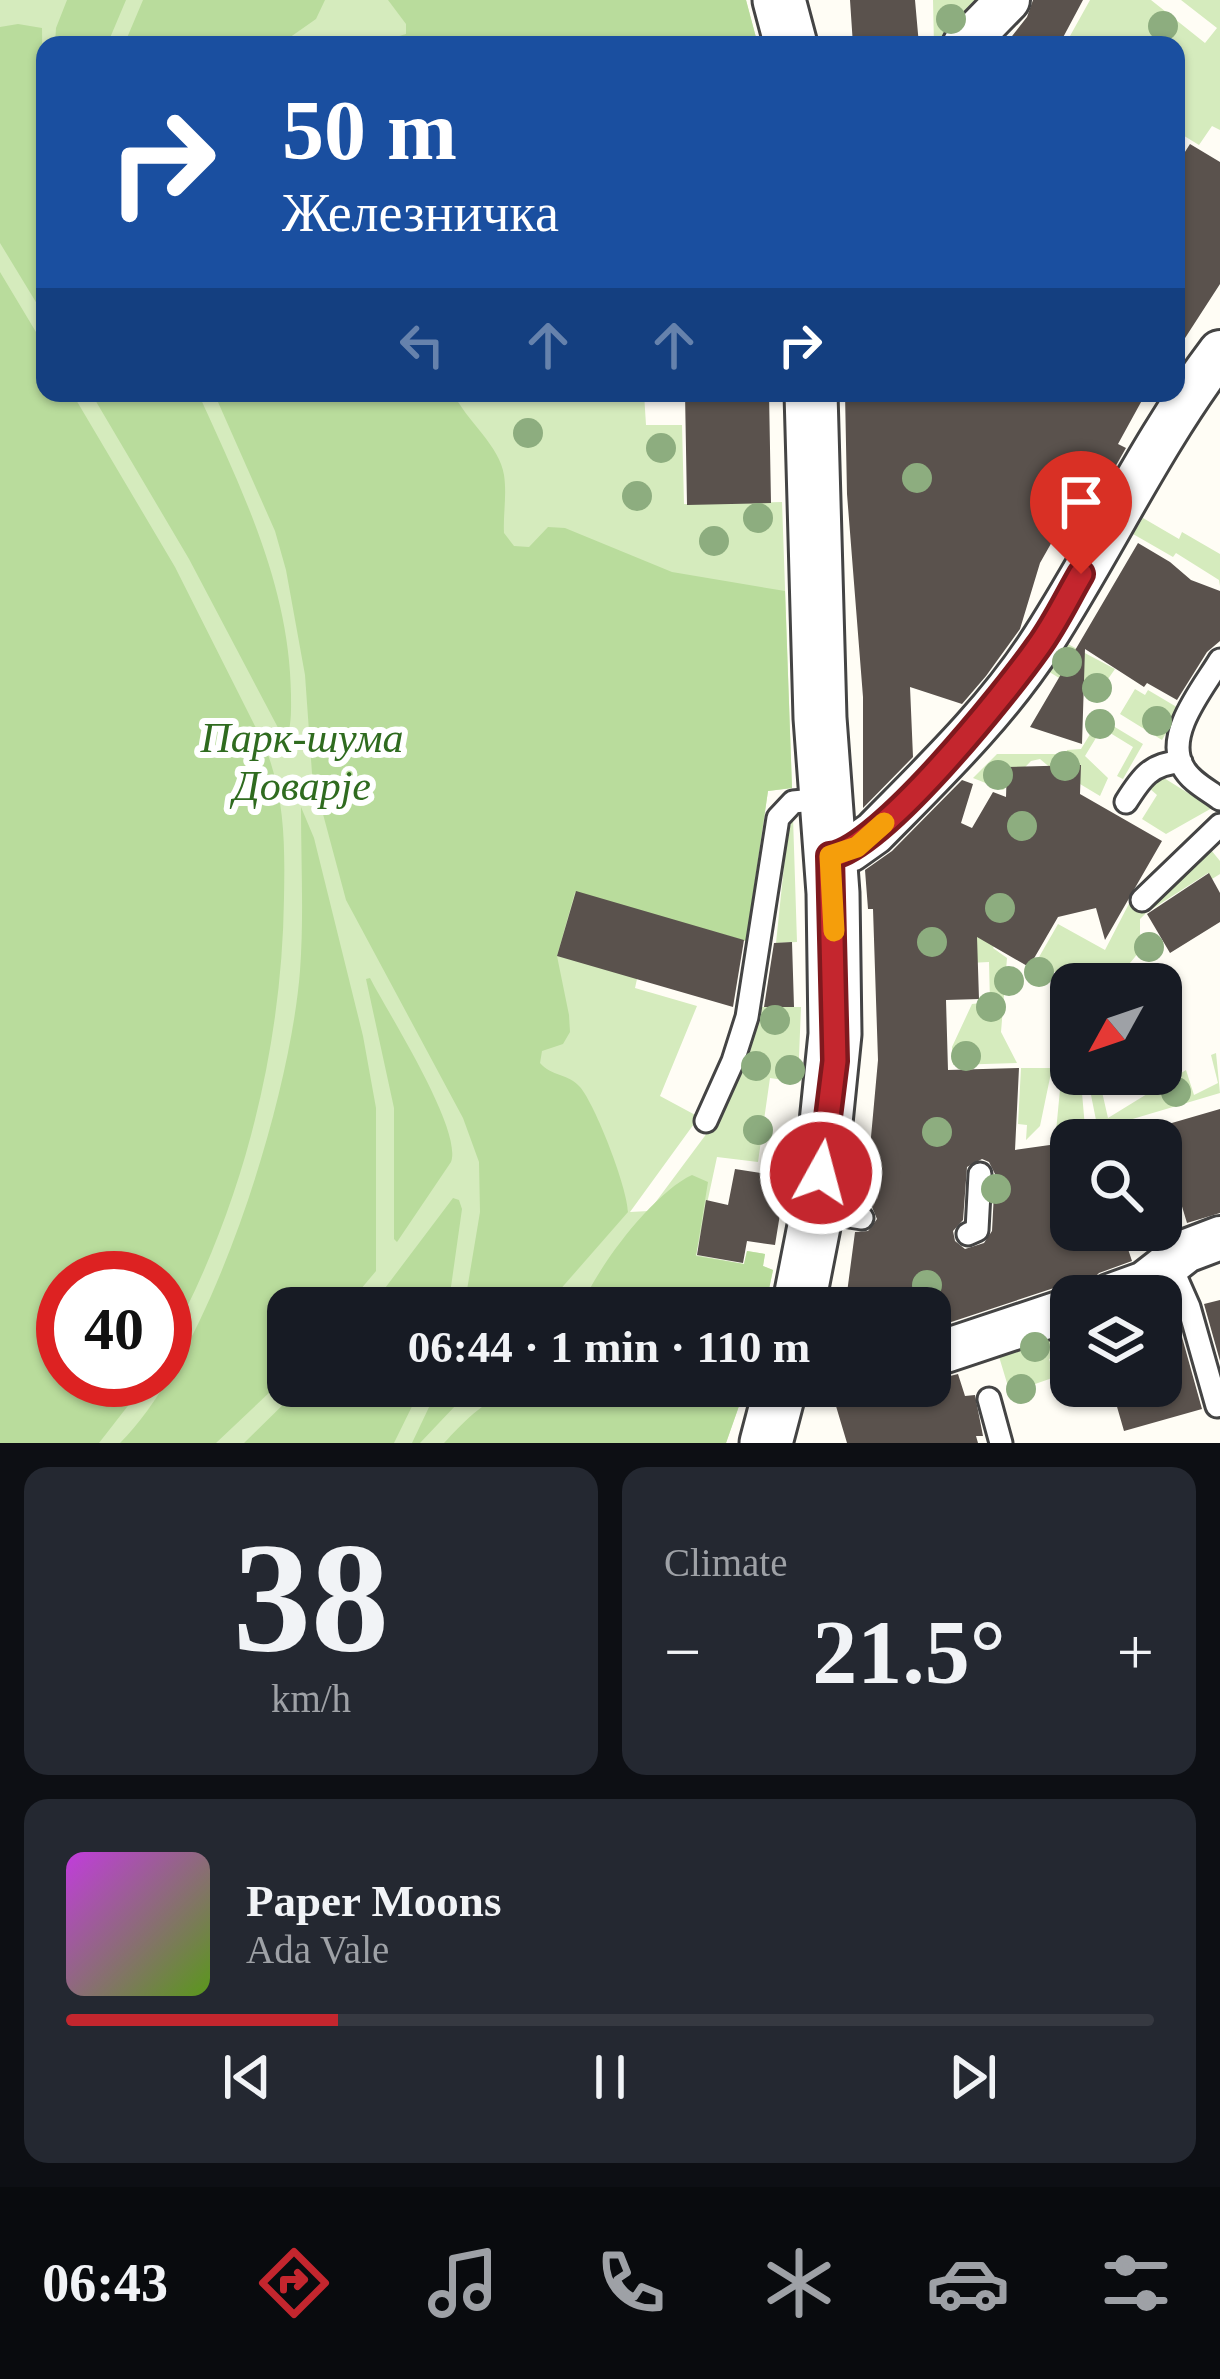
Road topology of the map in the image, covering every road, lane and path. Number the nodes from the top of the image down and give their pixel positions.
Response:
1 (779, 0) edge
2 (1008, 0) edge
3 (789, 36) edge
4 (973, 36) edge
5 (1220, 352) edge
6 (1185, 400) edge
7 (811, 402) edge
8 (1183, 402) edge
9 (1220, 660) edge
10 (1181, 762) junction
11 (1220, 799) edge
12 (825, 800) junction
13 (1126, 802) dead end
14 (1220, 825) edge
15 (830, 856) junction
16 (1142, 899) dead end
17 (706, 1121) dead end
18 (980, 1174) dead end
19 (968, 1234) dead end
20 (1220, 1238) edge
21 (1182, 1250) edge
22 (1163, 1251) edge
23 (807, 1287) edge
24 (1050, 1316) edge
25 (951, 1349) edge
26 (988, 1400) dead end
27 (1217, 1406) dead end
28 (775, 1407) edge
29 (766, 1443) edge
30 (1001, 1443) edge

1 - 3 street
2 - 4 street
5 - 6 street
7 - 12 street
8 - 15 street
9 - 10 lane
10 - 11 lane
10 - 13 lane
12 - 15 street
12 - 17 lane
14 - 16 lane
15 - 23 street
18 - 19 lane
20 - 21 street
22 - 27 lane
24 - 25 street
26 - 30 lane
28 - 29 street

